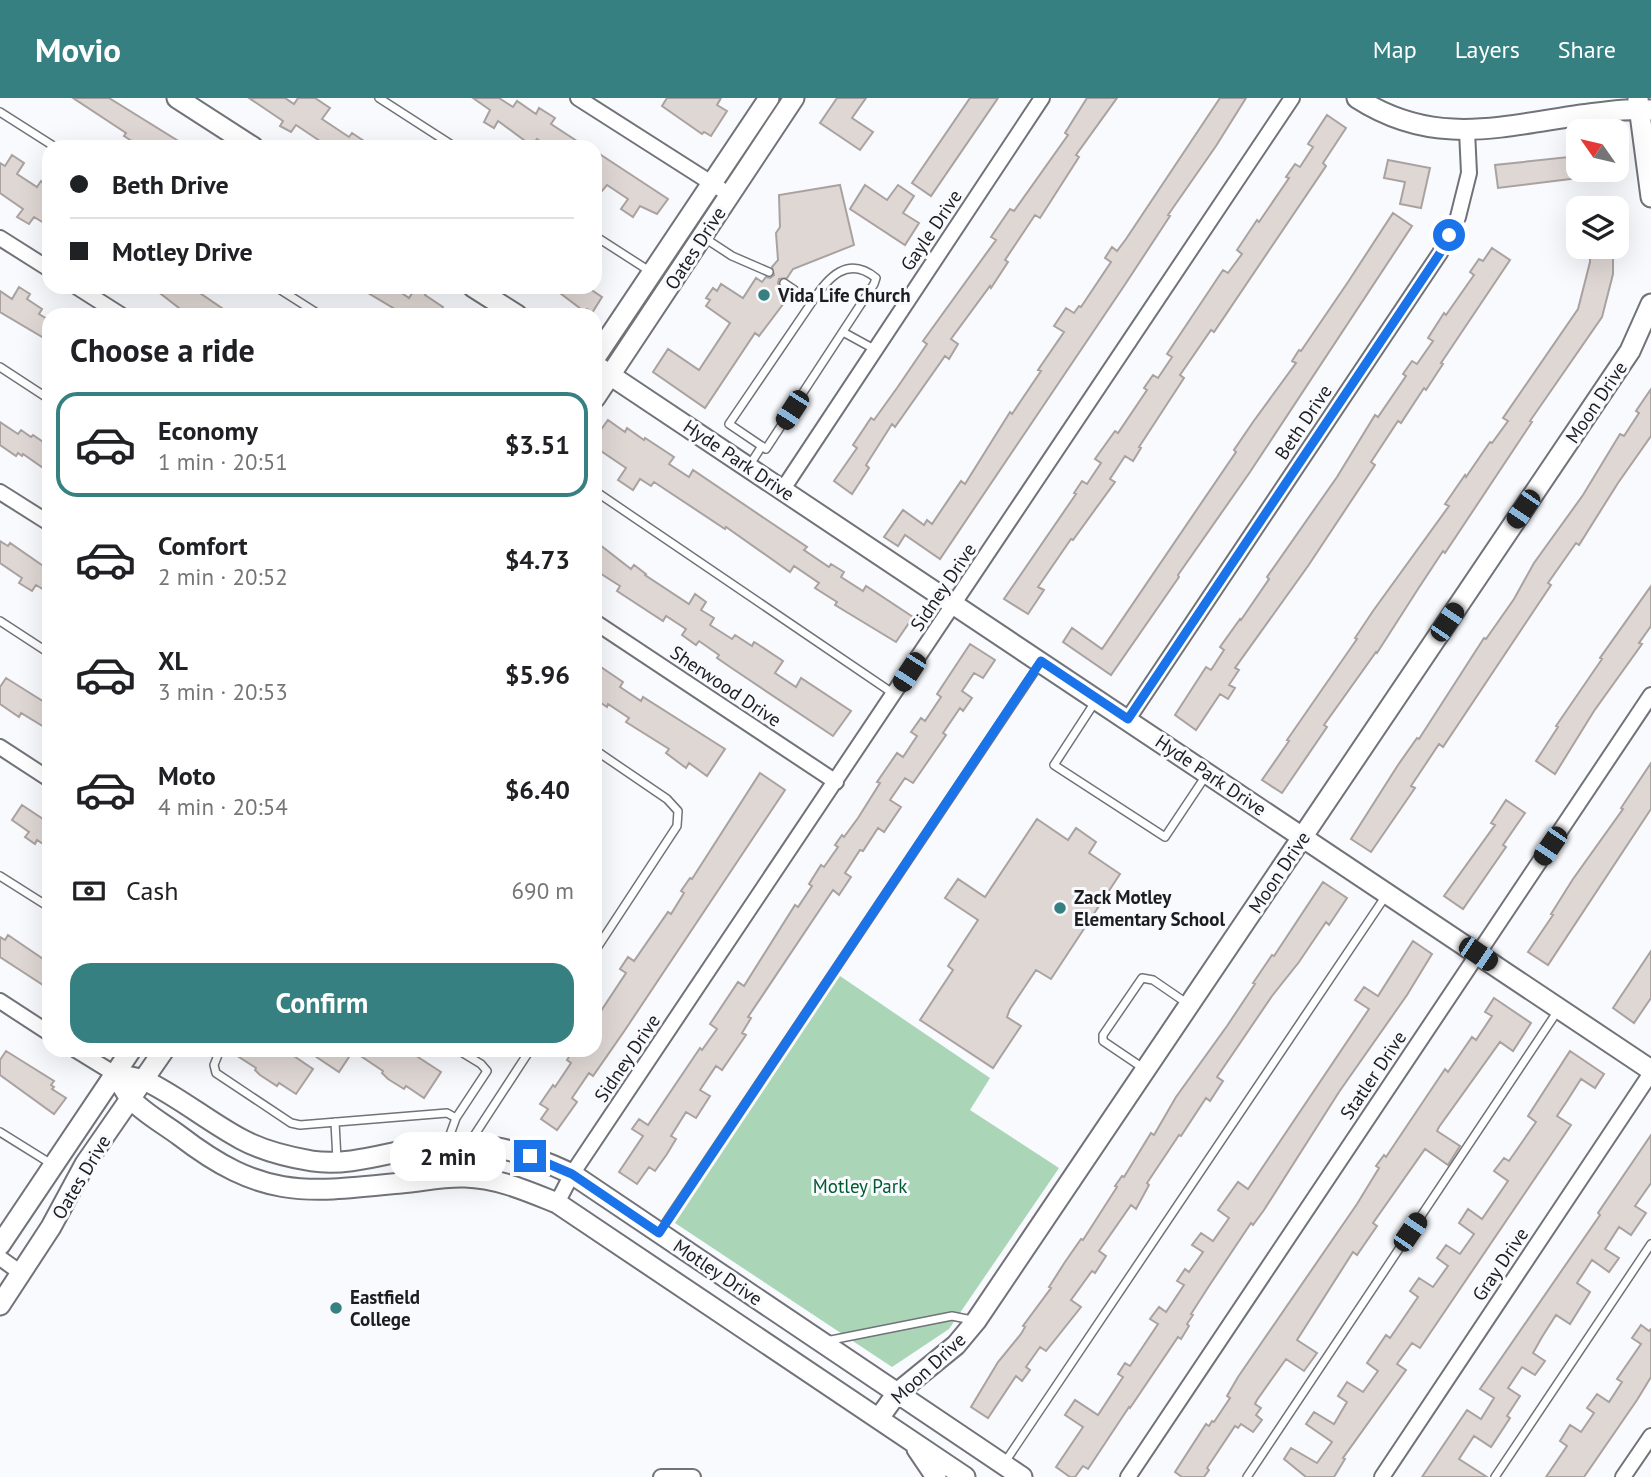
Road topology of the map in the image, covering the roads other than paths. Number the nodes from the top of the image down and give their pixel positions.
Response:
1 (177, 98) edge
2 (379, 98) edge
3 (578, 98) edge
4 (769, 98) edge
5 (794, 98) edge
6 (1042, 98) edge
7 (1292, 98) edge
8 (1357, 98) edge
9 (1643, 106) edge
10 (0, 112) edge
11 (1467, 131) junction
12 (44, 140) edge
13 (242, 140) edge
14 (444, 140) edge
15 (712, 183) junction
16 (730, 195) junction
17 (1651, 197) edge
18 (702, 237) junction
19 (0, 238) edge
20 (602, 241) edge
21 (42, 265) edge
22 (769, 272) dead end
23 (652, 273) junction
24 (784, 283) dead end
25 (88, 294) edge
26 (287, 294) edge
27 (484, 294) edge
28 (812, 302) junction
29 (1651, 304) edge
30 (110, 308) edge
31 (309, 308) edge
32 (506, 308) edge
33 (844, 331) junction
34 (602, 348) edge
35 (874, 349) junction
36 (0, 367) edge
37 (603, 370) edge
38 (42, 394) edge
39 (762, 446) junction
40 (749, 466) junction
41 (783, 489) junction
42 (0, 492) edge
43 (602, 496) edge
44 (42, 519) edge
45 (955, 603) junction
46 (0, 621) edge
47 (602, 627) edge
48 (42, 648) edge
49 (1041, 661) junction
50 (894, 695) junction
51 (1651, 695) edge
52 (1098, 699) junction
53 (1128, 719) junction
54 (0, 747) edge
55 (602, 755) edge
56 (1208, 773) junction
57 (42, 774) edge
58 (835, 782) junction
59 (1303, 837) junction
60 (0, 876) edge
61 (1388, 894) junction
62 (42, 903) edge
63 (602, 940) edge
64 (1478, 954) junction
65 (0, 1001) edge
66 (1189, 1005) junction
67 (1559, 1009) junction
68 (42, 1028) edge
69 (87, 1057) edge
70 (126, 1057) edge
71 (159, 1057) edge
72 (217, 1057) edge
73 (470, 1057) edge
74 (525, 1057) edge
75 (1145, 1070) junction
76 (1651, 1071) edge
77 (115, 1074) junction
78 (144, 1080) junction
79 (131, 1099) junction
80 (456, 1118) junction
81 (335, 1122) junction
82 (0, 1132) edge
83 (447, 1144) junction
84 (468, 1145) junction
85 (337, 1161) junction
86 (53, 1166) junction
87 (572, 1174) junction
88 (444, 1177) junction
89 (557, 1203) junction
90 (659, 1233) junction
91 (1651, 1244) edge
92 (0, 1245) edge
93 (0, 1258) edge
94 (21, 1273) junction
95 (0, 1305) edge
96 (976, 1321) junction
97 (821, 1342) junction
98 (897, 1393) junction
99 (878, 1418) junction
100 (1651, 1436) edge
101 (910, 1440) junction
102 (1003, 1465) junction
103 (661, 1477) edge
104 (693, 1477) edge
105 (936, 1477) edge
106 (965, 1477) edge
107 (1022, 1477) edge
108 (1128, 1477) edge
109 (1247, 1477) edge
110 (1382, 1477) edge
111 (1495, 1477) edge
112 (1623, 1477) edge

1 - 13 main road
2 - 14 lane
3 - 15 street
4 - 15 main road, Oates Drive
5 - 16 main road, Oates Drive
6 - 35 street, Gayle Drive
7 - 45 street, Sidney Drive
8 - 11 main road
9 - 11 main road
9 - 17 main road
10 - 12 lane
11 - 53 street, Beth Drive
15 - 16 street
15 - 23 main road, Oates Drive
16 - 18 main road, Oates Drive
18 - 22 lane
18 - 37 main road, Oates Drive
19 - 21 street
20 - 23 lane
23 - 34 main road, Oates Drive
24 - 28 lane
25 - 30 street
26 - 31 lane
27 - 32 main road
28 - 33 lane
28 - 39 lane
29 - 59 main road, Moon Drive
33 - 35 lane
33 - 39 lane
35 - 41 street, Gayle Drive
36 - 38 lane
37 - 40 main road, Hyde Park Drive
39 - 40 lane
40 - 41 main road, Hyde Park Drive
41 - 45 main road, Hyde Park Drive
42 - 44 street
43 - 50 lane
45 - 49 main road, Hyde Park Drive
45 - 50 street, Sidney Drive
46 - 48 lane
47 - 58 street, Sherwood Drive
49 - 52 main road, Hyde Park Drive
49 - 90 lane
50 - 58 street, Sidney Drive
51 - 64 street, Statler Drive
52 - 53 main road, Hyde Park Drive
52 - 56 lane
53 - 56 main road, Hyde Park Drive
54 - 57 street
55 - 63 lane
56 - 59 main road, Hyde Park Drive
58 - 87 street, Sidney Drive
59 - 61 main road, Hyde Park Drive
59 - 66 main road, Moon Drive
60 - 62 lane
61 - 64 main road, Hyde Park Drive
61 - 102 lane
64 - 67 main road, Hyde Park Drive
64 - 108 street, Statler Drive
65 - 68 street
66 - 75 main road, Moon Drive
66 - 75 lane
67 - 76 main road, Hyde Park Drive
67 - 109 lane
69 - 77 street, Motley Drive
70 - 77 main road, Oates Drive
71 - 78 main road, Oates Drive
72 - 81 lane
73 - 80 lane
74 - 84 lane
75 - 96 main road, Moon Drive
76 - 110 street, Gray Drive
77 - 78 main road, Motley Drive
77 - 79 main road, Motley Drive
77 - 86 main road, Oates Drive
78 - 79 main road, Oates Drive
78 - 85 main road, Motley Drive
79 - 88 main road, Motley Drive
79 - 94 main road, Oates Drive
80 - 81 lane
80 - 83 lane
81 - 85 lane
82 - 86 lane
83 - 84 main road, Motley Drive
83 - 85 main road, Motley Drive
83 - 88 main road
84 - 87 main road, Motley Drive
86 - 92 main road, Oates Drive
87 - 89 street, Sidney Drive
87 - 90 main road, Motley Drive
88 - 89 main road, Motley Drive
89 - 99 main road, Motley Drive
90 - 97 main road, Motley Drive
91 - 111 lane
93 - 94 street
94 - 95 main road, Oates Drive
96 - 97 lane
96 - 98 main road, Moon Drive
97 - 98 main road, Motley Drive
98 - 99 main road, Moon Drive
98 - 102 main road, Motley Drive
99 - 101 main road, Motley Drive
100 - 112 street
101 - 105 main road
101 - 106 main road, Motley Drive
102 - 107 main road, Motley Drive
103 - 104 street

